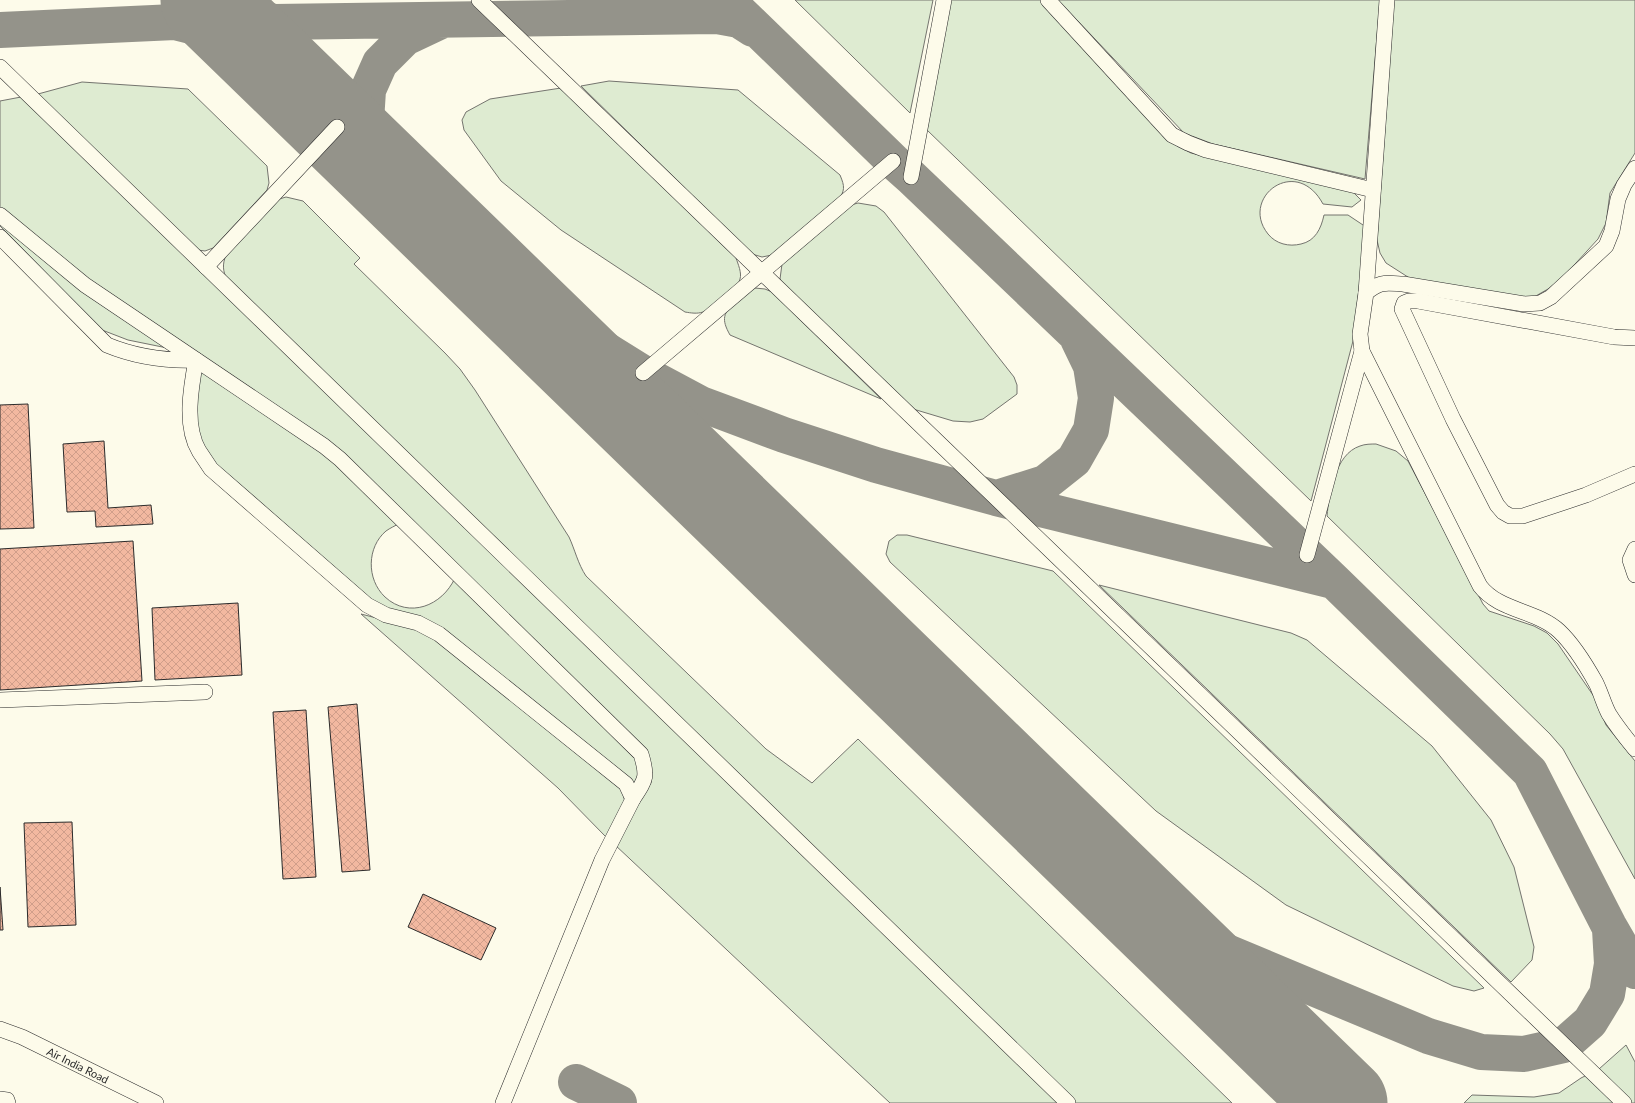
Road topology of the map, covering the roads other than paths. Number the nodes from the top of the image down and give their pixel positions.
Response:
1 (479, 0) edge
2 (944, 0) edge
3 (1048, 0) edge
4 (1386, 0) edge
5 (0, 67) edge
6 (337, 127) dead end
7 (893, 161) dead end
8 (1635, 168) edge
9 (911, 177) dead end
10 (1373, 190) junction
11 (0, 215) edge
12 (0, 237) edge
13 (206, 267) junction
14 (762, 272) junction
15 (1366, 293) junction
16 (1635, 338) edge
17 (1362, 351) junction
18 (196, 360) junction
19 (643, 373) dead end
20 (1635, 474) edge
21 (1635, 549) edge
22 (1307, 555) dead end
23 (1635, 575) edge
24 (205, 692) dead end
25 (0, 700) edge
26 (1635, 749) edge
27 (633, 798) junction
28 (0, 1029) edge
29 (0, 1099) edge
30 (8, 1103) edge
31 (156, 1103) edge
32 (503, 1103) edge
33 (1068, 1103) edge
34 (1624, 1103) edge

1 - 14 street
2 - 9 street
3 - 10 street
4 - 10 street
5 - 13 street
6 - 13 street
7 - 14 street
8 - 15 street
10 - 15 street
11 - 18 street
12 - 18 street
13 - 33 street
14 - 19 street
14 - 34 street
15 - 17 street
16 - 20 street
17 - 22 street
17 - 26 street
18 - 27 street
18 - 27 street
21 - 23 street
24 - 25 street
27 - 32 street
28 - 31 street, Air India Road
29 - 30 street

